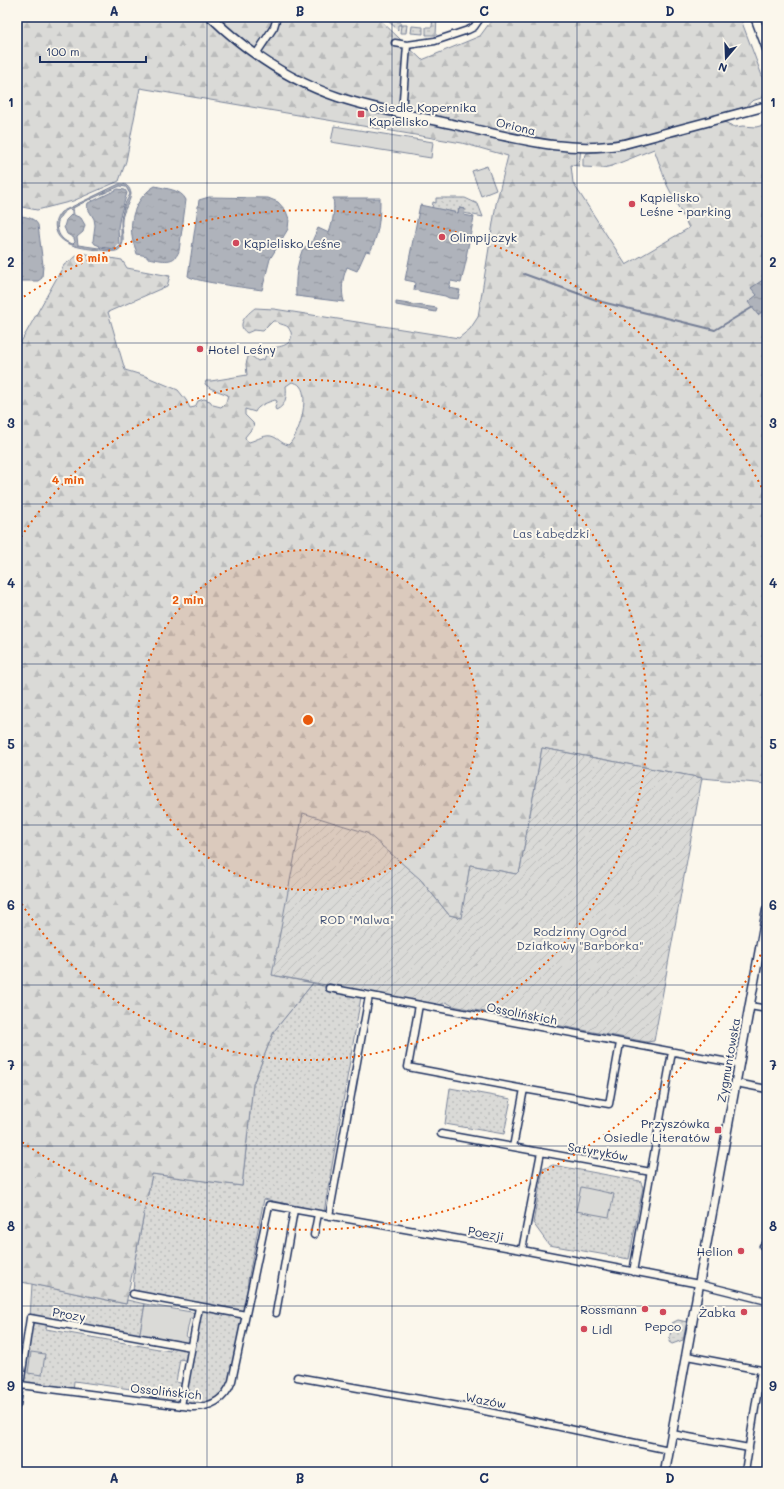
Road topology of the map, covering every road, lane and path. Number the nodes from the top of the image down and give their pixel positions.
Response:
1 (211, 17) edge
2 (277, 17) edge
3 (482, 17) edge
4 (754, 17) edge
5 (395, 44) dead end
6 (407, 45) junction
7 (767, 49) edge
8 (256, 54) junction
9 (767, 106) edge
10 (402, 113) junction
11 (767, 910) edge
12 (329, 988) dead end
13 (369, 996) junction
14 (419, 1005) junction
15 (750, 1006) junction
16 (767, 1009) edge
17 (620, 1043) junction
18 (672, 1052) junction
19 (739, 1064) junction
20 (736, 1083) junction
21 (524, 1089) junction
22 (767, 1089) edge
23 (441, 1134) dead end
24 (514, 1147) junction
25 (541, 1152) junction
26 (651, 1172) junction
27 (269, 1205) joint
28 (294, 1210) junction
29 (318, 1214) junction
30 (329, 1216) junction
31 (314, 1235) dead end
32 (522, 1250) junction
33 (632, 1272) junction
34 (699, 1284) junction
35 (133, 1294) dead end
36 (767, 1301) edge
37 (199, 1307) junction
38 (276, 1313) dead end
39 (246, 1315) junction
40 (191, 1347) junction
41 (687, 1356) junction
42 (297, 1377) dead end
43 (20, 1385) junction
44 (17, 1405) edge
45 (181, 1406) junction
46 (672, 1434) junction
47 (749, 1448) junction
48 (669, 1450) junction
49 (665, 1472) edge
50 (745, 1472) edge

1 - 8 street, Oriona
2 - 8 street
3 - 6 street
4 - 7 street
5 - 6 street
6 - 10 street
8 - 10 street, Oriona
9 - 10 street, Oriona
11 - 15 street, Zygmuntowska
12 - 13 street, Ossolińskich
13 - 14 street, Ossolińskich
13 - 30 street
14 - 17 street, Ossolińskich
14 - 21 street
15 - 16 street
15 - 19 street, Zygmuntowska
17 - 18 street, Ossolińskich
17 - 21 street
18 - 19 street, Ossolińskich
18 - 26 street
19 - 20 street, Zygmuntowska
20 - 22 street
20 - 34 street, Zygmuntowska
21 - 24 street
23 - 24 street, Satyryków
24 - 25 street, Satyryków
25 - 26 street, Satyryków
25 - 32 street
26 - 33 street
27 - 28 street, Poezji
27 - 39 street, Ossolińskich
28 - 29 street, Poezji
28 - 38 street
29 - 30 street, Poezji
29 - 31 street
30 - 32 street, Poezji
32 - 33 street, Poezji
33 - 34 street, Poezji
34 - 36 street, Poezji
34 - 41 street, Zygmuntowska
35 - 37 street
37 - 39 street
37 - 40 street
39 - 45 street, Ossolińskich
40 - 43 street, Prozy
40 - 45 street
41 - 46 street, Zygmuntowska
41 - 47 street
42 - 48 street, Wazów
43 - 44 street, Prozy
43 - 45 street, Ossolińskich
46 - 47 street
46 - 48 street, Zygmuntowska
47 - 50 street
48 - 49 street, Zygmuntowska

